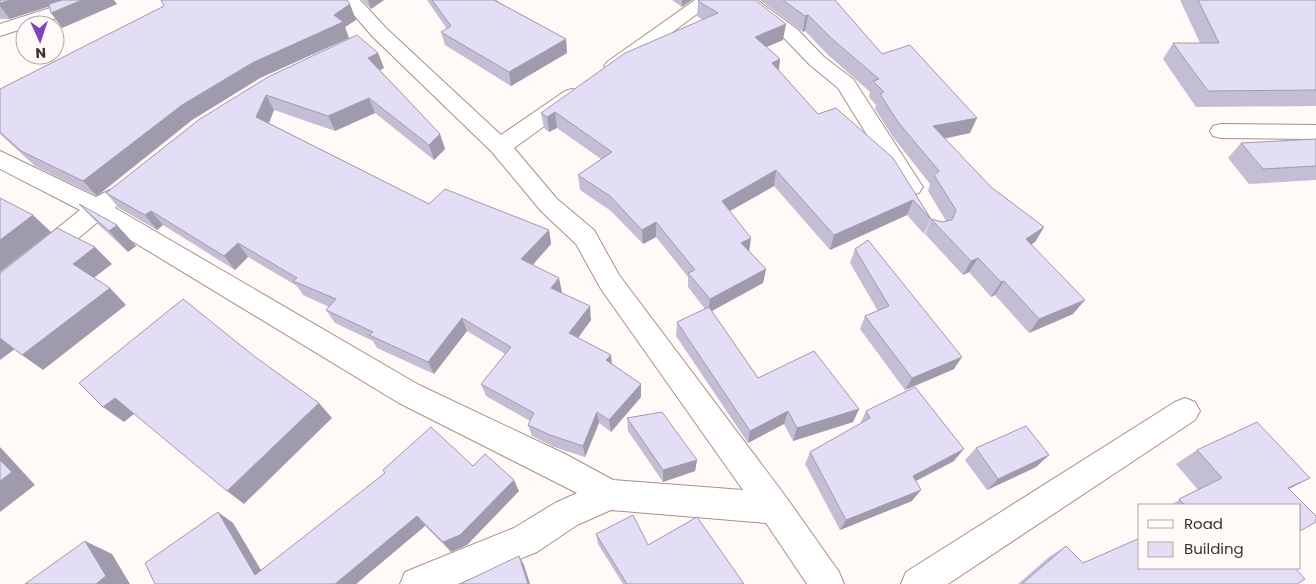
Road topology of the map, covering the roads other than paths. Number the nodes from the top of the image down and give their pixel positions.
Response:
1 (94, 0) edge
2 (350, 0) edge
3 (707, 0) edge
4 (745, 0) edge
5 (0, 30) edge
6 (1221, 131) dead end
7 (1316, 132) edge
8 (500, 146) junction
9 (0, 159) edge
10 (124, 188) edge
11 (920, 202) edge
12 (98, 209) junction
13 (0, 289) edge
14 (1185, 411) dead end
15 (610, 495) junction
16 (775, 508) junction
17 (417, 584) edge
18 (827, 584) edge
19 (918, 584) edge

1 - 5 street
2 - 8 street
3 - 8 street
4 - 11 street
6 - 7 street
8 - 16 street
9 - 12 street
10 - 12 street
12 - 13 street
12 - 15 street
14 - 19 street
15 - 16 street
15 - 17 street
16 - 18 street

